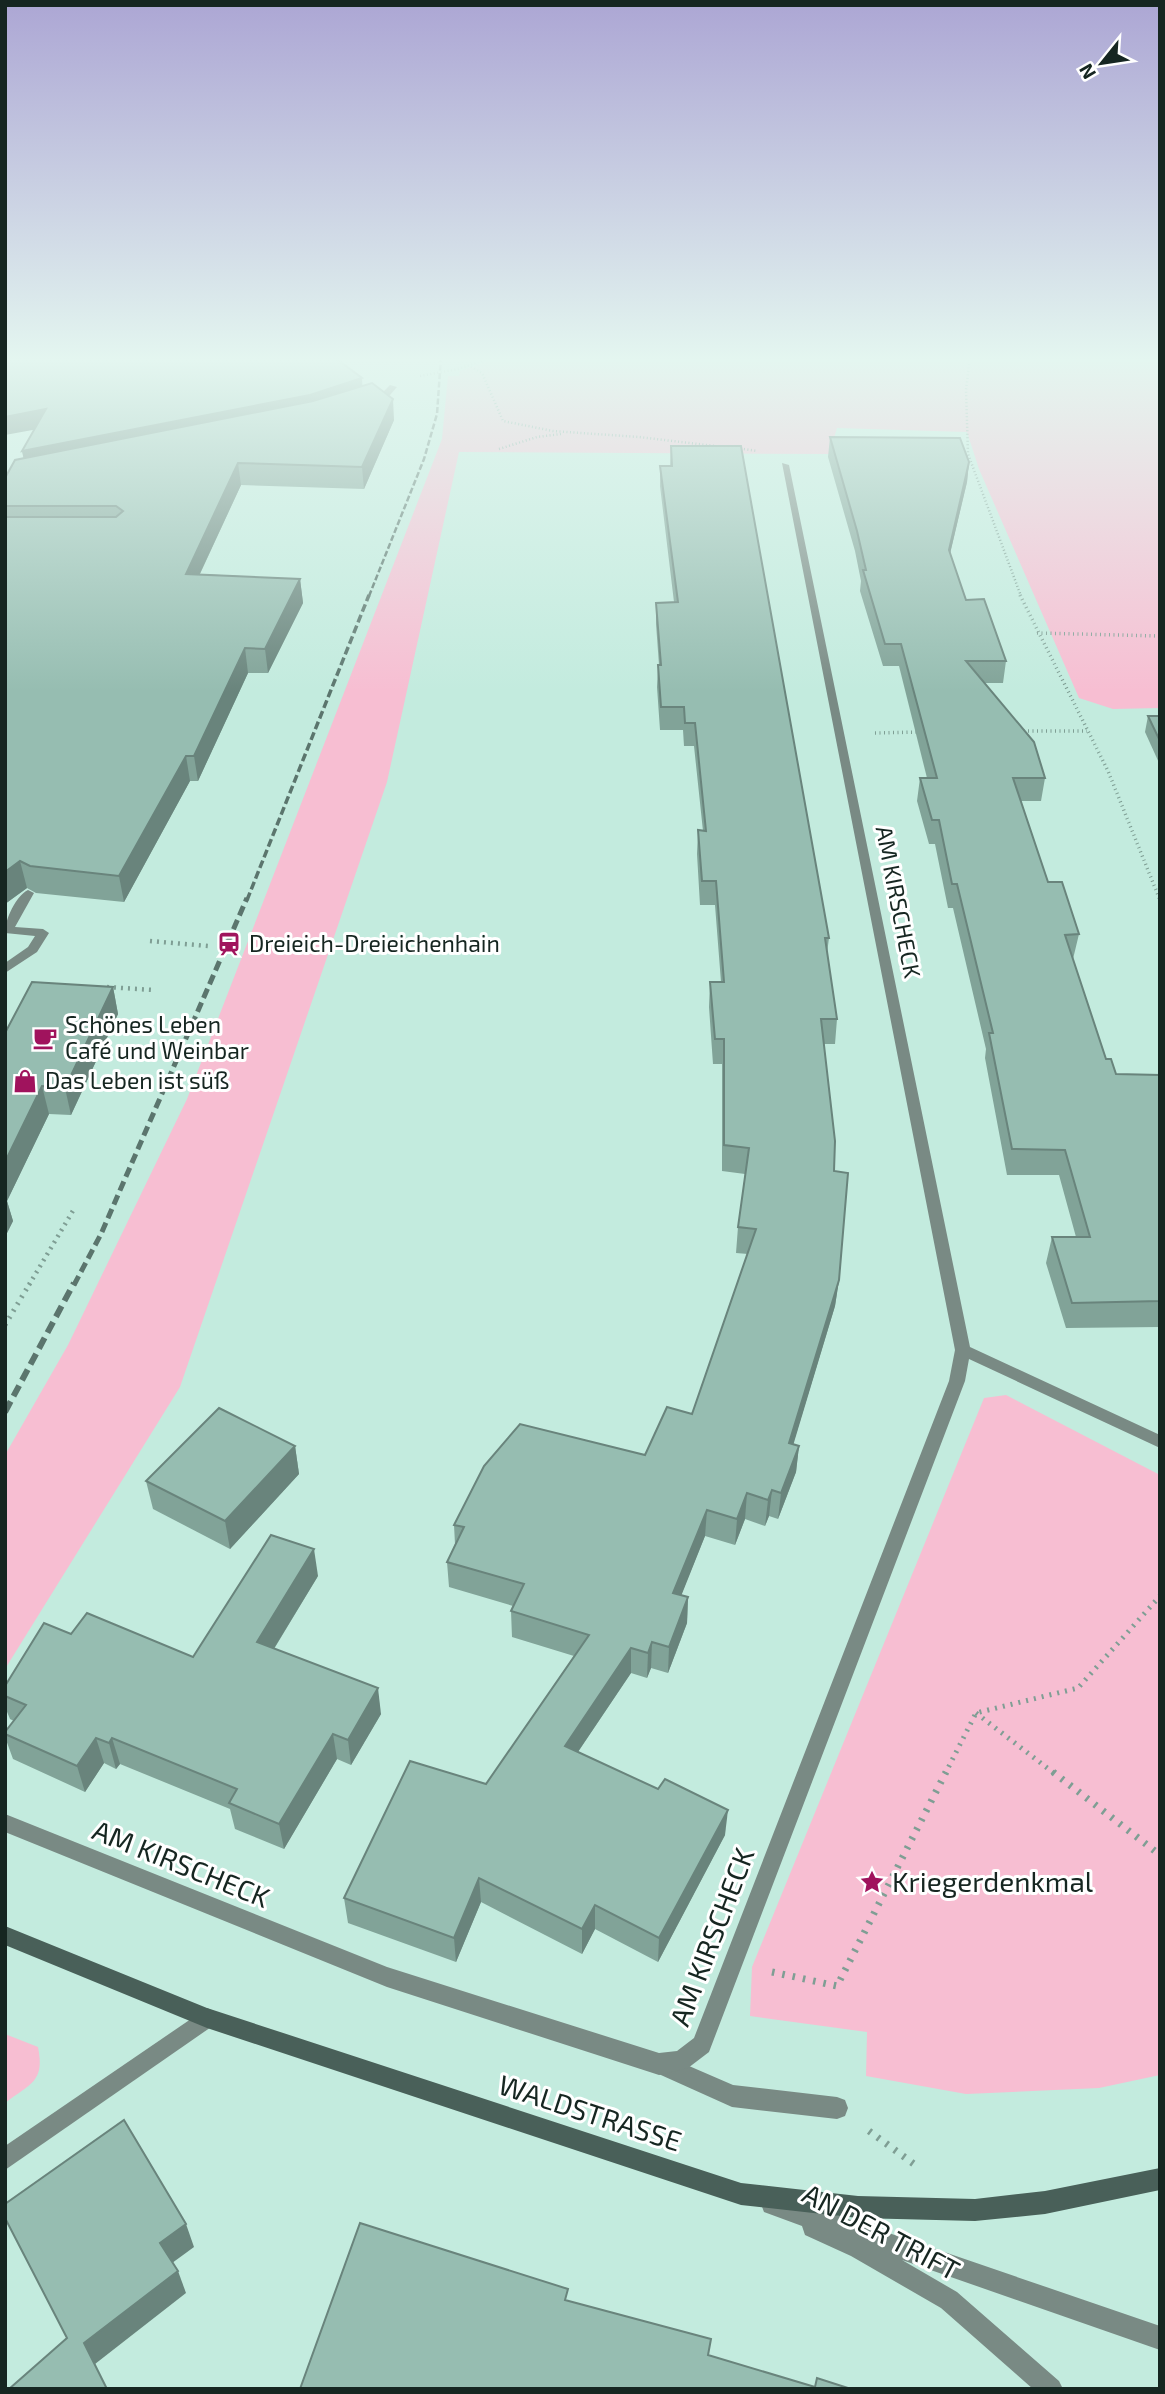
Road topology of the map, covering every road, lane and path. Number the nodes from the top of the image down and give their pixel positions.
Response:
1 (786, 469) edge
2 (974, 469) edge
3 (1037, 633) junction
4 (1160, 636) edge
5 (1087, 731) junction
6 (925, 732) edge
7 (1006, 732) edge
8 (839, 733) junction
9 (28, 892) edge
10 (1160, 900) edge
11 (150, 941) dead end
12 (208, 946) dead end
13 (5, 969) edge
14 (99, 987) edge
15 (153, 990) dead end
16 (74, 1209) dead end
17 (5, 1325) edge
18 (963, 1350) junction
19 (1160, 1442) edge
20 (1160, 1595) edge
21 (976, 1713) junction
22 (5, 1823) edge
23 (1160, 1855) edge
24 (5, 1935) edge
25 (764, 1970) dead end
26 (207, 2018) junction
27 (659, 2064) junction
28 (837, 2108) joint
29 (5, 2159) edge
30 (922, 2171) dead end
31 (1160, 2179) edge
32 (741, 2194) junction
33 (1160, 2338) edge
34 (1051, 2389) edge

1 - 8 street, AM KIRSCHECK
2 - 3 path
3 - 4 path
3 - 5 path
5 - 7 path
5 - 10 path
6 - 8 path
8 - 18 street, AM KIRSCHECK
9 - 13 street
11 - 12 path
14 - 15 path
16 - 17 path
18 - 19 street
18 - 27 street, AM KIRSCHECK
20 - 21 path
21 - 23 path
21 - 25 path
22 - 27 street, AM KIRSCHECK
24 - 26 street, WALDSTRASSE
26 - 29 street
26 - 32 street, WALDSTRASSE
27 - 28 street
28 - 30 path
31 - 32 street
32 - 33 street, WALDSTRASSE
32 - 34 street, AN DER TRIFT

